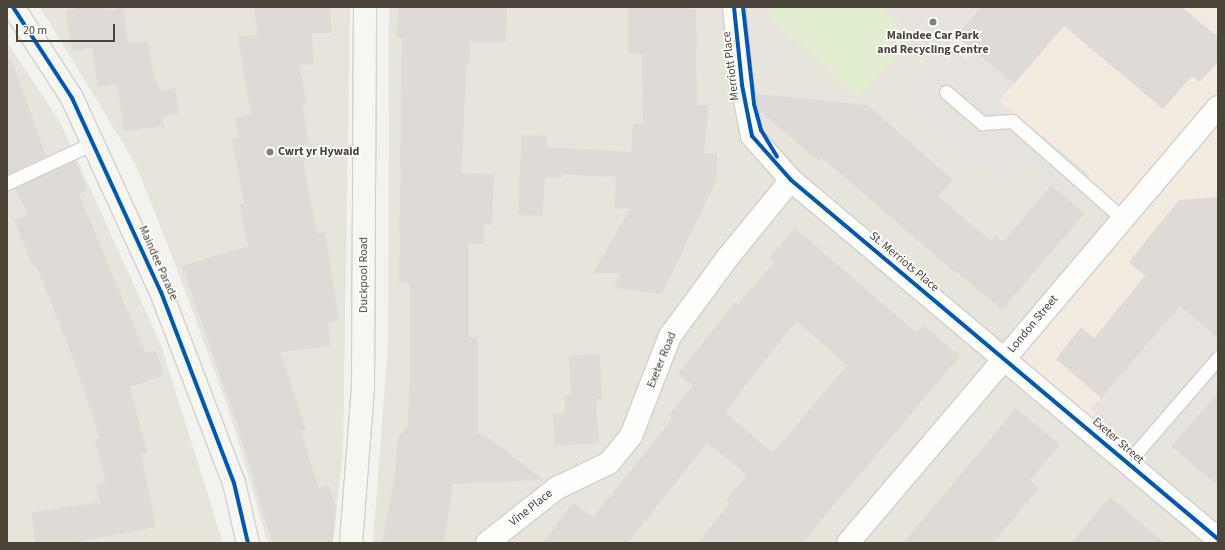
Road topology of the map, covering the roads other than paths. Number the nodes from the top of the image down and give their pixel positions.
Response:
1 (13, 7) edge
2 (365, 7) edge
3 (734, 7) edge
4 (946, 92) dead end
5 (1218, 106) edge
6 (93, 143) junction
7 (791, 180) junction
8 (7, 183) edge
9 (1122, 218) junction
10 (1218, 358) edge
11 (1004, 359) junction
12 (1128, 462) junction
13 (557, 488) joint
14 (1218, 539) edge
15 (248, 543) edge
16 (350, 543) edge
17 (487, 543) edge
18 (848, 543) edge

1 - 6 street, Maindee Parade
2 - 16 street, Duckpool Road
3 - 7 street, Merriott Place
4 - 9 lane
5 - 9 street, London Street
6 - 8 lane
6 - 15 street, Maindee Parade
7 - 11 street, St. Merriots Place
7 - 13 street, Exeter Road
9 - 11 street, London Street
10 - 12 lane
11 - 12 street, Exeter Street
11 - 18 street, London Street
12 - 14 street, Exeter Street
13 - 17 street, Vine Place

